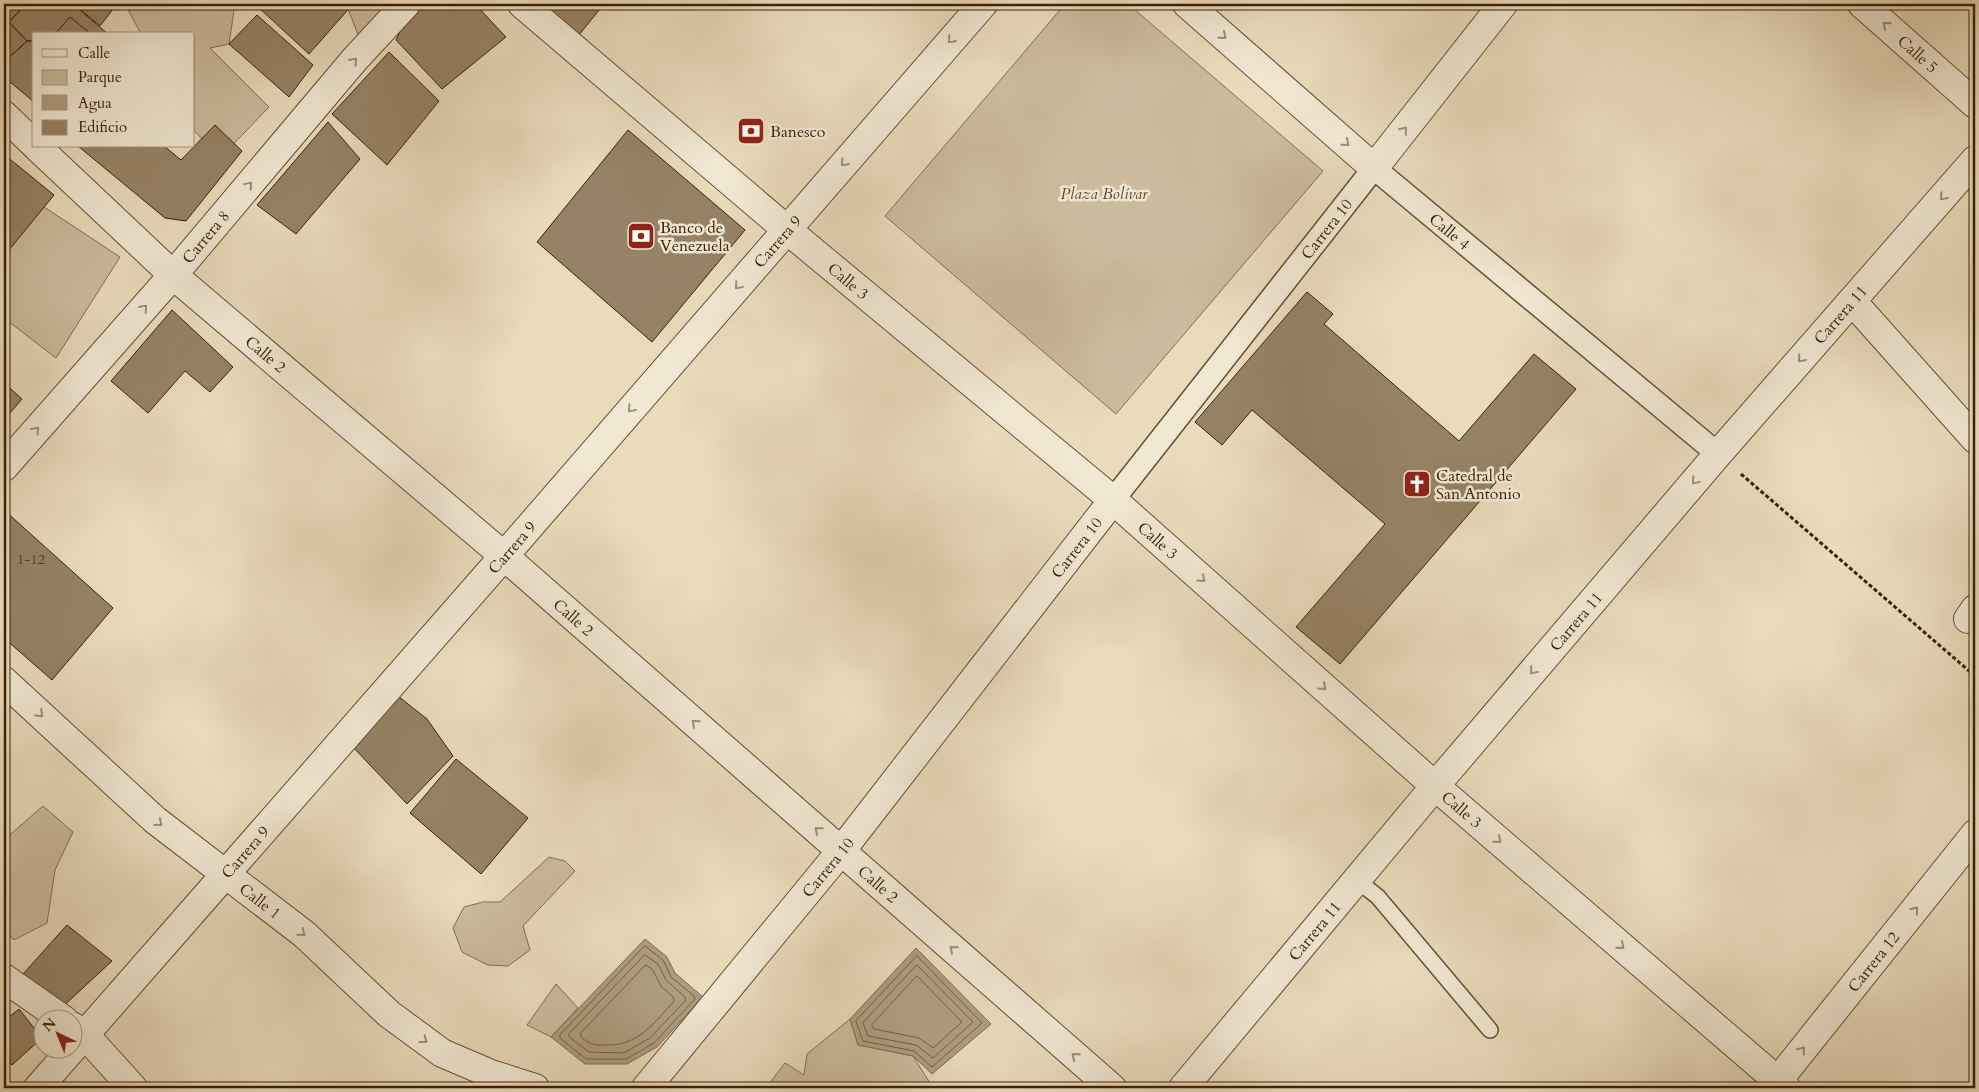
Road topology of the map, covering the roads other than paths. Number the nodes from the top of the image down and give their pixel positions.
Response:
1 (406, 4) edge
2 (522, 4) edge
3 (983, 4) edge
4 (1187, 4) edge
5 (1503, 4) edge
6 (1862, 4) edge
7 (1975, 104) edge
8 (4, 116) edge
9 (32, 142) edge
10 (38, 148) edge
11 (1975, 160) edge
12 (1374, 168) junction
13 (786, 229) junction
14 (173, 275) junction
15 (1852, 301) junction
16 (1975, 439) edge
17 (1718, 454) junction
18 (4, 467) edge
19 (1113, 500) junction
20 (504, 556) junction
21 (4, 681) edge
22 (1435, 786) junction
23 (1975, 834) edge
24 (841, 851) junction
25 (225, 875) junction
26 (1357, 880) junction
27 (4, 978) edge
28 (50, 1010) edge
29 (82, 1019) edge
30 (1490, 1030) dead end
31 (82, 1035) edge
32 (55, 1060) edge
33 (1779, 1086) edge
34 (38, 1088) edge
35 (133, 1088) edge
36 (535, 1088) edge
37 (646, 1088) edge
38 (1112, 1088) edge
39 (1183, 1088) edge

14 -> 1 street, Carrera 8
2 - 13 street, Calle 3
3 -> 13 street, Carrera 9
4 -> 12 street, Calle 4
12 -> 5 street, Carrera 10
7 -> 6 street, Calle 5
8 - 9 street, Calle 2
10 - 14 street, Calle 2
11 -> 15 street, Carrera 11
12 - 17 street, Calle 4
12 - 19 street, Carrera 10
13 - 19 street, Calle 3
13 -> 20 street, Carrera 9
18 -> 14 street, Carrera 8
14 - 20 street, Calle 2
15 - 16 street
15 -> 17 street, Carrera 11
17 -> 22 street, Carrera 11
19 -> 22 street, Calle 3
19 - 24 street, Carrera 10
24 -> 20 street, Calle 2
20 - 25 street, Carrera 9
21 -> 25 street, Calle 1
22 - 26 street, Carrera 11
22 -> 33 street, Calle 3
33 -> 23 street, Carrera 12
24 - 37 street, Carrera 10
38 -> 24 street, Calle 2
25 - 29 street, Carrera 9
25 -> 36 street, Calle 1
26 - 30 lane
26 - 39 street, Carrera 11
27 - 28 street
31 - 35 street
32 - 34 street, Carrera 9

